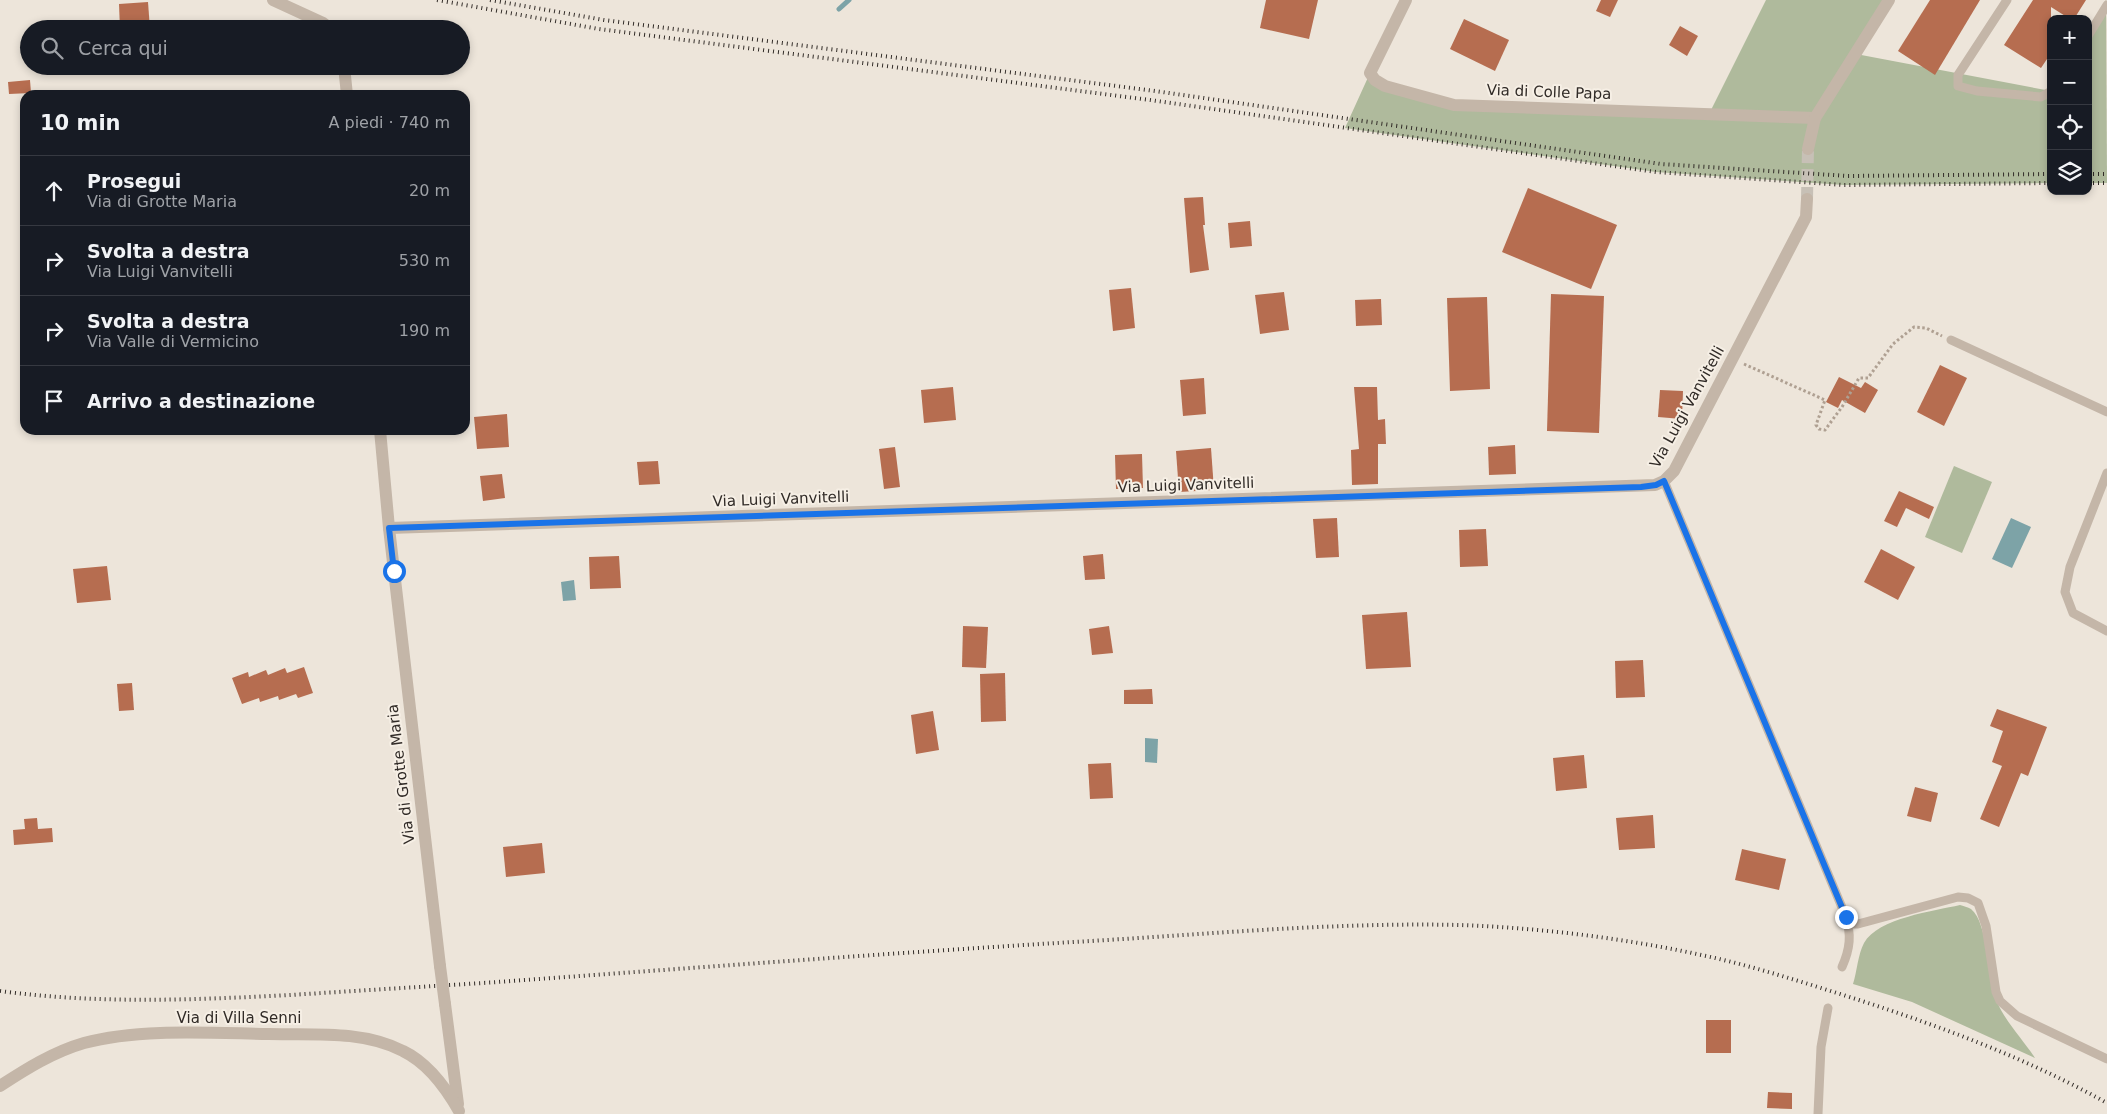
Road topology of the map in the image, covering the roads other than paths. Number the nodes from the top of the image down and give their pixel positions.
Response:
1 (273, 0) edge
2 (1406, 0) edge
3 (1889, 0) edge
4 (2007, 0) edge
5 (2107, 5) edge
6 (316, 20) edge
7 (2092, 29) edge
8 (345, 75) edge
9 (346, 90) edge
10 (2047, 93) edge
11 (1815, 118) junction
12 (1808, 149) tunnel mouth
13 (1807, 199) tunnel mouth
14 (1951, 340) road end
15 (2107, 412) edge
16 (380, 435) edge
17 (2107, 473) edge
18 (1664, 481) junction
19 (389, 528) junction
20 (2107, 631) edge
21 (1844, 913) junction
22 (1842, 967) dead end
23 (1828, 1008) dead end
24 (2107, 1059) edge
25 (0, 1086) edge
26 (459, 1113) edge
27 (1818, 1114) edge

1 - 6 street
2 - 11 street, Via di Colle Papa
3 - 11 street
4 - 10 lane
5 - 7 lane
8 - 9 street
11 - 12 street
13 - 18 street, Via Luigi Vanvitelli
14 - 15 lane
16 - 19 street, Via di Grotte Maria
17 - 20 lane
18 - 19 street, Via Luigi Vanvitelli
18 - 21 lane
19 - 26 street, Via di Grotte Maria, bridge
21 - 22 lane
21 - 24 lane
23 - 27 lane
25 - 26 street, Via di Villa Senni

